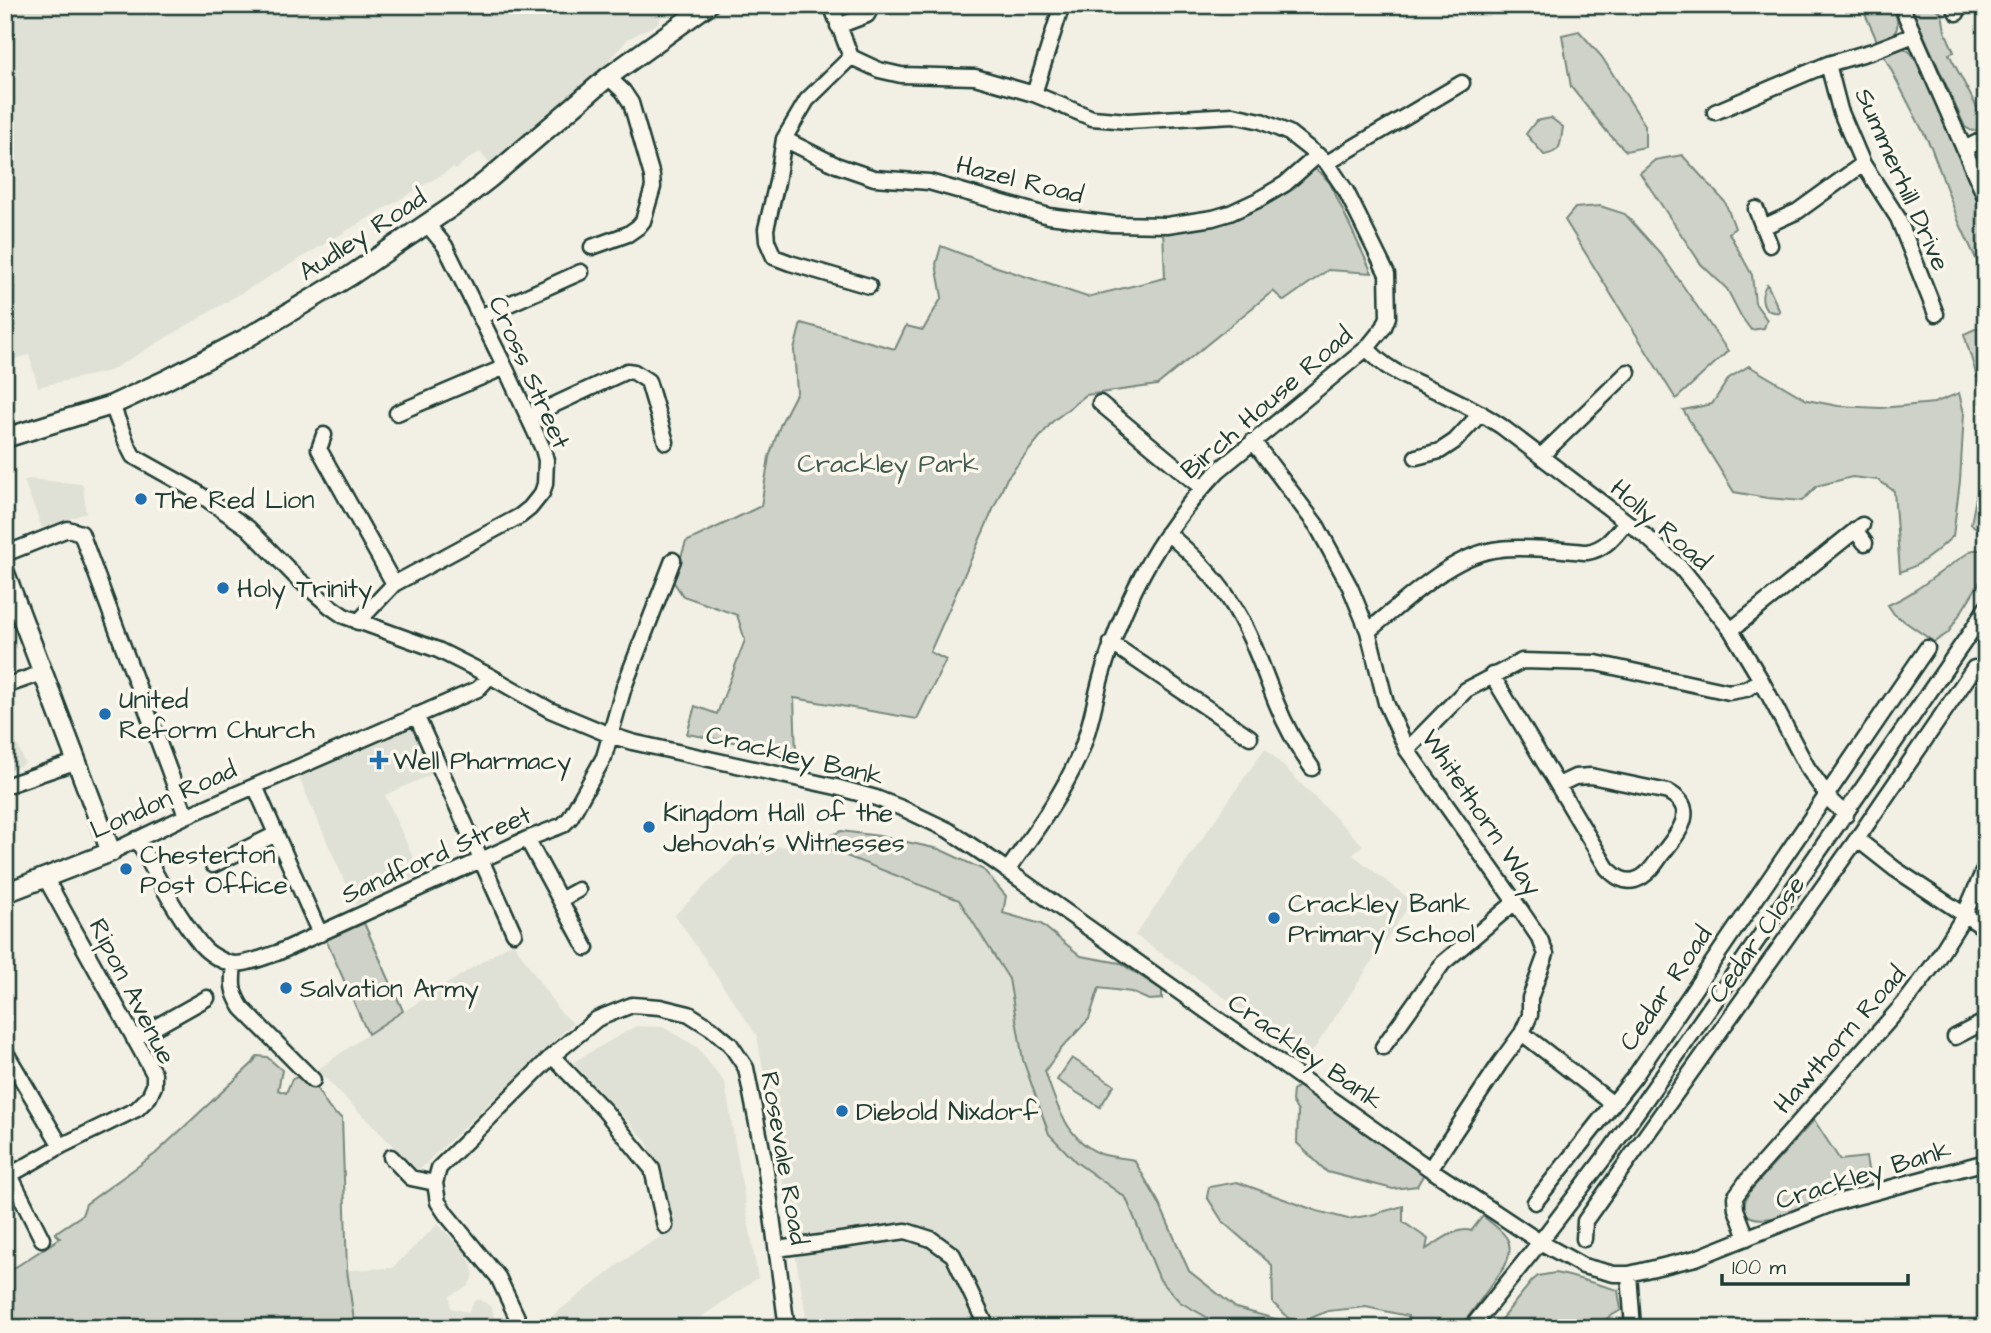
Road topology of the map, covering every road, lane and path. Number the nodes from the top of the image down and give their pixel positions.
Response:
1 (708, 5) edge
2 (831, 5) edge
3 (872, 5) edge
4 (1062, 5) edge
5 (1901, 5) edge
6 (838, 26) junction
7 (1914, 35) junction
8 (851, 57) junction
9 (1828, 64) junction
10 (608, 77) junction
11 (1462, 83) dead end
12 (1034, 94) junction
13 (1716, 112) dead end
14 (1986, 138) edge
15 (784, 139) junction
16 (1964, 149) junction
17 (1322, 159) junction
18 (1863, 164) junction
19 (1986, 199) edge
20 (1756, 209) dead end
21 (427, 224) junction
22 (1763, 227) junction
23 (1770, 245) dead end
24 (592, 247) dead end
25 (581, 272) dead end
26 (869, 286) dead end
27 (1936, 314) dead end
28 (480, 317) junction
29 (1367, 348) junction
30 (505, 367) junction
31 (1628, 372) dead end
32 (1100, 403) dead end
33 (112, 405) junction
34 (397, 413) dead end
35 (1481, 413) junction
36 (528, 417) junction
37 (324, 435) dead end
38 (5, 438) edge
39 (1253, 441) junction
40 (666, 442) dead end
41 (1541, 456) junction
42 (1416, 457) dead end
43 (1202, 488) junction
44 (1626, 522) junction
45 (1167, 533) junction
46 (1865, 543) dead end
47 (5, 554) edge
48 (673, 560) dead end
49 (5, 573) edge
50 (394, 584) junction
51 (1986, 608) edge
52 (358, 622) junction
53 (1368, 631) junction
54 (1731, 631) junction
55 (1111, 643) junction
56 (1927, 656) dead end
57 (1980, 672) edge
58 (42, 673) junction
59 (1492, 675) junction
60 (490, 677) junction
61 (1761, 680) junction
62 (5, 686) edge
63 (416, 715) junction
64 (610, 735) junction
65 (1250, 737) dead end
66 (1407, 750) junction
67 (75, 762) junction
68 (1312, 768) dead end
69 (1558, 785) junction
70 (5, 786) edge
71 (255, 786) junction
72 (1826, 795) junction
73 (1846, 815) junction
74 (186, 816) junction
75 (276, 834) junction
76 (137, 839) junction
77 (527, 839) junction
78 (1857, 839) junction
79 (111, 852) junction
80 (481, 860) junction
81 (213, 864) dead end
82 (1986, 865) edge
83 (1007, 871) junction
84 (46, 878) junction
85 (578, 890) dead end
86 (5, 893) edge
87 (560, 900) junction
88 (1515, 902) junction
89 (1964, 916) junction
90 (1986, 929) edge
91 (514, 933) dead end
92 (320, 934) junction
93 (586, 948) dead end
94 (234, 964) junction
95 (1718, 996) junction
96 (207, 998) dead end
97 (1736, 1009) junction
98 (1986, 1021) edge
99 (1522, 1033) junction
100 (1955, 1037) dead end
101 (134, 1039) junction
102 (1383, 1047) dead end
103 (5, 1051) edge
104 (552, 1056) junction
105 (313, 1080) dead end
106 (1613, 1104) junction
107 (61, 1146) junction
108 (391, 1157) dead end
109 (1986, 1162) edge
110 (1430, 1169) junction
111 (8, 1173) edge
112 (435, 1183) junction
113 (1542, 1199) dead end
114 (665, 1226) dead end
115 (1747, 1238) junction
116 (42, 1239) dead end
117 (1584, 1239) dead end
118 (1540, 1242) junction
119 (777, 1249) junction
120 (1629, 1274) junction
121 (985, 1323) dead end
122 (522, 1328) edge
123 (787, 1328) edge
124 (1471, 1328) edge
125 (1633, 1328) edge

1 - 10 main road, Audley Road
2 - 6 street
3 - 6 street
4 - 12 street
5 - 7 street
6 - 8 street
7 - 9 street
7 - 16 street
8 - 12 street, Birch House Road
8 - 15 street
9 - 13 street
9 - 18 street, Summerhill Drive
10 - 21 main road, Audley Road
10 - 24 street
11 - 17 street, Hazel Road
12 - 17 street, Birch House Road
14 - 16 street
15 - 17 street, Hazel Road
15 - 26 street
16 - 19 street
17 - 29 street, Birch House Road
18 - 22 street
18 - 27 street, Summerhill Drive
20 - 22 street
21 - 28 street, Cross Street
21 - 33 main road, Audley Road
22 - 23 street
25 - 28 street
28 - 30 street, Cross Street
29 - 35 street, Holly Road
29 - 39 street, Birch House Road
30 - 34 street
30 - 36 street, Cross Street
31 - 41 street
32 - 43 street
33 - 38 main road, Audley Road
33 - 52 street, Crackley Bank
35 - 41 street, Holly Road
35 - 42 street
36 - 40 street
36 - 50 street, Cross Street
37 - 50 street
39 - 43 street, Birch House Road
39 - 53 street, Whitethorn Way
41 - 44 street, Holly Road
43 - 45 street, Birch House Road
44 - 53 street
44 - 54 street, Holly Road
45 - 55 street, Birch House Road
45 - 68 street
46 - 54 street
47 - 74 street
48 - 64 street, Sandford Street
49 - 58 main road
50 - 52 street, Cross Street
51 - 73 street, Cedar Road
52 - 60 street, Crackley Bank
53 - 66 street, Whitethorn Way
54 - 61 street, Holly Road
55 - 65 street
55 - 83 street, Birch House Road
56 - 72 street, Cedar Road
57 - 78 street, Cedar Close
58 - 62 street
58 - 67 main road
59 - 61 street
59 - 66 street
59 - 69 street
60 - 63 street, London Road
60 - 64 street, Crackley Bank
61 - 72 street, Holly Road
63 - 71 street, London Road
63 - 80 street
64 - 77 street, Sandford Street
64 - 83 street, Crackley Bank
66 - 88 street, Whitethorn Way
67 - 70 street
67 - 79 main road
69 - 69 street
71 - 74 street, London Road
71 - 75 street
72 - 73 street, Holly Road
72 - 106 street, Cedar Road
73 - 95 street, Cedar Road
74 - 76 street, London Road
75 - 81 street
75 - 92 street
76 - 79 street, London Road
76 - 94 street
77 - 80 street, Sandford Street
77 - 87 street
78 - 89 street
78 - 97 street, Cedar Close
79 - 84 main road, London Road
80 - 91 street
80 - 92 street, Sandford Street
82 - 89 street, Hawthorn Road
83 - 110 street, Crackley Bank
84 - 86 main road, London Road
84 - 101 street, Ripon Avenue
85 - 87 street
87 - 93 street
88 - 99 street, Whitethorn Way
88 - 102 street
89 - 90 street
89 - 115 street, Hawthorn Road
92 - 94 street, Sandford Street
94 - 105 street
95 - 97 street, Cedar Road
95 - 118 street, Cedar Road
96 - 101 street
97 - 117 street, Cedar Close
98 - 100 street
99 - 106 street
99 - 110 street, Whitethorn Way
101 - 107 street, Ripon Avenue
103 - 107 street
104 - 112 street, Rosevale Road
104 - 114 street
104 - 119 street, Rosevale Road
106 - 113 street, Cedar Road
107 - 111 street, Ripon Avenue
108 - 112 street
109 - 115 street, Crackley Bank
110 - 118 street, Crackley Bank
111 - 116 street
112 - 122 street
115 - 120 street, Crackley Bank
118 - 120 street, Crackley Bank
118 - 124 street, Cedar Road
119 - 121 street
119 - 123 street, Rosevale Road
120 - 125 street

